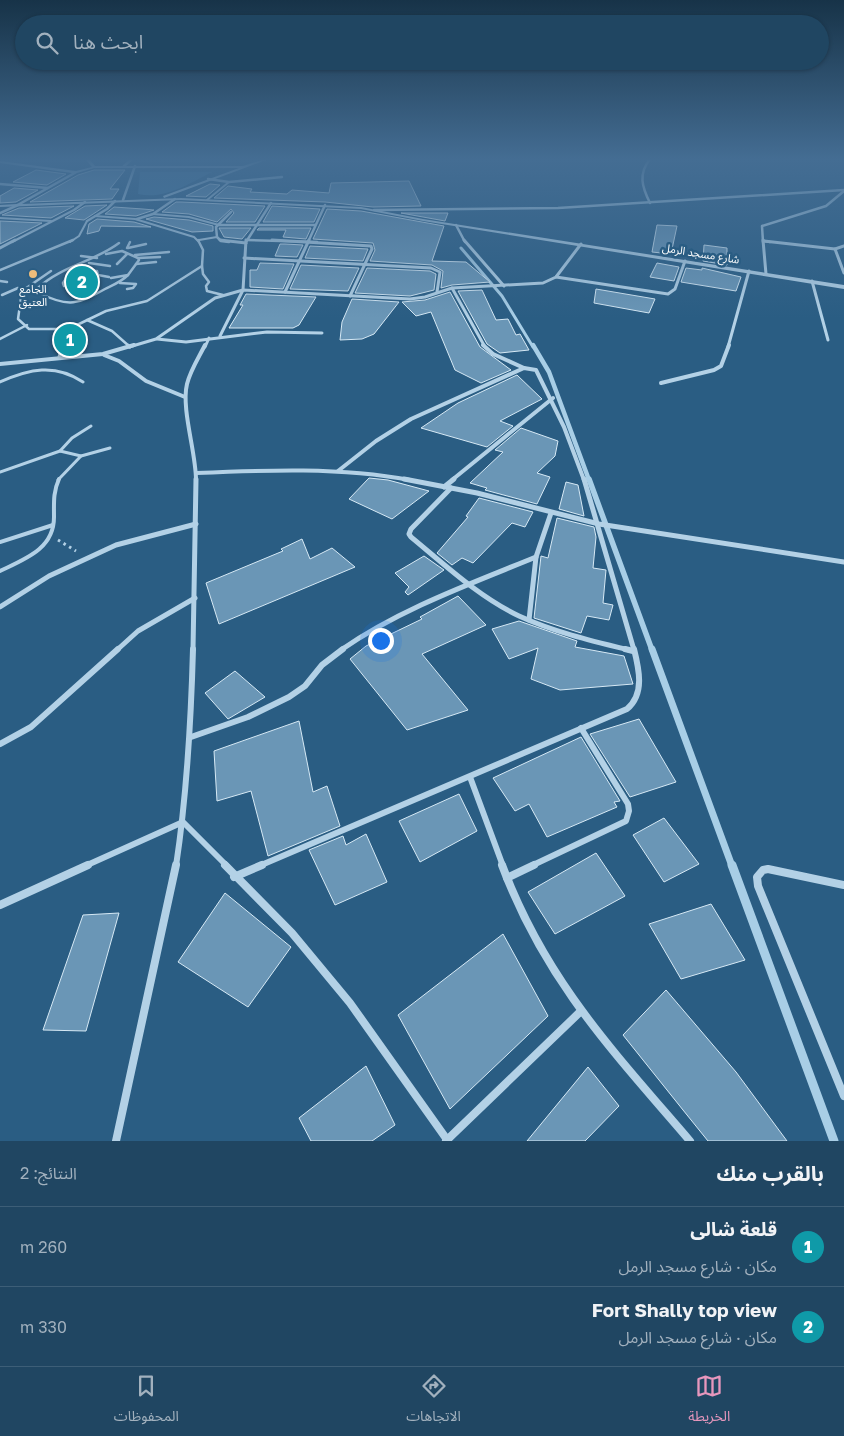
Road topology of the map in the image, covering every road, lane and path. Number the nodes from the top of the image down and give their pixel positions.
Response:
1 (67, 212) edge
2 (100, 212) edge
3 (156, 212) edge
4 (231, 212) dead end
5 (265, 212) edge
6 (321, 212) edge
7 (386, 212) edge
8 (808, 212) edge
9 (154, 214) junction
10 (95, 216) junction
11 (0, 218) edge
12 (137, 219) junction
13 (51, 221) junction
14 (87, 221) joint
15 (258, 224) junction
16 (219, 225) junction
17 (315, 225) junction
18 (456, 225) junction
19 (216, 237) junction
20 (199, 240) junction
21 (309, 241) junction
22 (764, 241) junction
23 (130, 242) dead end
24 (246, 242) junction
25 (119, 244) dead end
26 (146, 244) dead end
27 (581, 244) junction
28 (844, 246) edge
29 (0, 248) edge
30 (128, 248) junction
31 (835, 249) junction
32 (122, 251) junction
33 (169, 252) dead end
34 (127, 254) junction
35 (104, 255) junction
36 (80, 256) dead end
37 (131, 256) junction
38 (160, 257) dead end
39 (97, 258) junction
40 (138, 258) junction
41 (244, 258) junction
42 (300, 260) junction
43 (685, 261) junction
44 (86, 262) junction
45 (156, 262) dead end
46 (366, 263) junction
47 (117, 264) dead end
48 (136, 264) junction
49 (110, 266) dead end
50 (202, 266) junction
51 (0, 270) edge
52 (51, 271) dead end
53 (93, 271) dead end
54 (749, 271) junction
55 (844, 272) edge
56 (69, 274) dead end
57 (766, 274) junction
58 (128, 275) junction
59 (556, 277) junction
60 (71, 278) dead end
61 (0, 281) edge
62 (812, 281) junction
63 (7, 282) dead end
64 (119, 283) junction
65 (64, 286) dead end
66 (504, 286) junction
67 (844, 286) edge
68 (18, 288) dead end
69 (74, 288) dead end
70 (452, 288) junction
71 (127, 289) dead end
72 (243, 290) junction
73 (285, 292) junction
74 (437, 292) junction
75 (2, 295) dead end
76 (223, 295) junction
77 (350, 296) junction
78 (87, 320) junction
79 (26, 325) junction
80 (77, 325) junction
81 (322, 332) dead end
82 (220, 336) junction
83 (209, 338) junction
84 (0, 339) edge
85 (156, 339) junction
86 (828, 340) dead end
87 (130, 347) junction
88 (103, 354) junction
89 (61, 357) junction
90 (0, 364) edge
91 (61, 364) dead end
92 (524, 368) junction
93 (0, 382) edge
94 (83, 382) dead end
95 (661, 383) dead end
96 (185, 397) junction
97 (553, 398) junction
98 (91, 426) dead end
99 (110, 448) dead end
100 (60, 451) junction
101 (81, 456) junction
102 (338, 471) junction
103 (0, 472) edge
104 (196, 473) junction
105 (444, 487) junction
106 (451, 488) junction
107 (551, 513) junction
108 (196, 524) junction
109 (599, 524) junction
110 (53, 527) junction
111 (0, 542) edge
112 (536, 558) junction
113 (83, 559) junction
114 (844, 562) edge
115 (0, 571) edge
116 (468, 584) junction
117 (195, 598) junction
118 (0, 607) edge
119 (528, 620) junction
120 (633, 651) junction
121 (581, 728) junction
122 (191, 737) junction
123 (0, 744) edge
124 (470, 776) junction
125 (182, 822) junction
126 (234, 877) junction
127 (507, 878) junction
128 (844, 885) edge
129 (0, 905) edge
130 (580, 1012) junction
131 (844, 1096) edge
132 (116, 1141) edge
133 (447, 1141) edge
134 (690, 1141) edge

1 - 13 street
2 - 10 street
3 - 9 street
4 - 16 street
5 - 15 street
6 - 17 street
7 - 18 street, شارع مسجد الرمل
8 - 22 street
9 - 12 street
9 - 16 lane
10 - 12 lane
10 - 14 street
11 - 13 lane
12 - 20 lane
13 - 29 street
14 - 51 lane
15 - 16 street
15 - 17 street
15 - 24 street
16 - 19 street
17 - 21 street
18 - 27 street, شارع مسجد الرمل
18 - 66 street
19 - 20 lane
19 - 24 street
20 - 50 lane
21 - 24 street
21 - 42 street
21 - 46 street
22 - 31 street
22 - 57 street
23 - 30 lane
24 - 41 street
25 - 35 lane
26 - 30 lane
27 - 43 street, شارع مسجد الرمل
27 - 59 street
28 - 31 street
30 - 32 lane
31 - 55 street
32 - 34 lane
32 - 35 lane
33 - 37 lane
34 - 37 lane
34 - 47 lane
35 - 39 lane
36 - 39 lane
37 - 40 lane
38 - 40 lane
39 - 44 lane
40 - 48 lane
41 - 42 street
41 - 72 street
42 - 46 street
42 - 73 street
43 - 54 street, شارع مسجد الرمل
43 - 59 street
44 - 49 lane
44 - 64 lane
45 - 48 lane
46 - 74 street
46 - 77 street
48 - 58 lane
50 - 76 lane
50 - 78 lane
52 - 79 lane
53 - 58 lane
54 - 57 street, شارع مسجد الرمل
54 - 95 street
56 - 65 lane
57 - 62 street, شارع مسجد الرمل
58 - 64 lane
59 - 66 street
60 - 69 lane
61 - 63 lane
62 - 67 street, شارع مسجد الرمل
62 - 86 street
64 - 71 lane
66 - 70 street
68 - 75 lane
70 - 74 street
70 - 92 street
72 - 73 street
72 - 76 street
72 - 82 street
73 - 77 street
74 - 77 street
76 - 85 street
78 - 80 lane
78 - 87 lane
79 - 80 lane
79 - 84 lane
80 - 89 lane
81 - 82 street
82 - 83 street
83 - 85 street
83 - 96 street
85 - 87 street
87 - 88 street
88 - 89 street
88 - 96 street
89 - 90 street
89 - 91 lane
92 - 97 street
92 - 102 street
93 - 94 lane
96 - 104 street
97 - 105 street
97 - 109 street
98 - 100 lane
99 - 101 lane
100 - 101 lane
100 - 103 lane
101 - 110 lane
102 - 104 street
102 - 105 street
104 - 108 street
105 - 106 street
106 - 107 street
106 - 116 street
107 - 109 street
107 - 112 street
108 - 113 street
108 - 117 street
109 - 114 street
109 - 120 street
110 - 111 lane
110 - 113 path
110 - 115 lane
112 - 116 street
112 - 119 street
113 - 118 street
116 - 119 street
116 - 122 street
117 - 122 street
117 - 123 street
119 - 120 street
120 - 121 street
121 - 124 street
121 - 127 street
122 - 125 street
124 - 126 street
124 - 127 street
125 - 126 street
125 - 129 street
125 - 132 street
126 - 133 street
127 - 130 street
128 - 131 street
130 - 133 street
130 - 134 street

